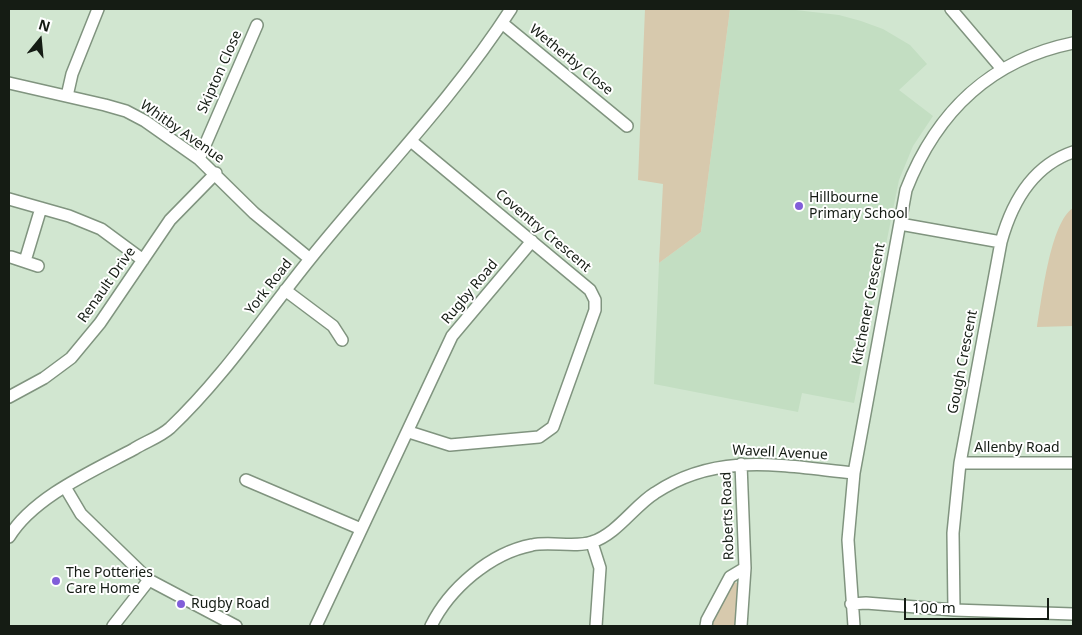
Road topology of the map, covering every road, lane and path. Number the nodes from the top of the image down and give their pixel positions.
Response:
1 (98, 9) edge
2 (511, 9) edge
3 (951, 9) edge
4 (502, 23) junction
5 (257, 25) dead end
6 (1073, 43) edge
7 (1002, 69) junction
8 (9, 83) edge
9 (67, 96) junction
10 (622, 124) dead end
11 (411, 141) junction
12 (1073, 152) edge
13 (199, 159) junction
14 (216, 173) junction
15 (9, 198) edge
16 (41, 208) junction
17 (900, 224) junction
18 (532, 241) junction
19 (1001, 242) junction
20 (11, 257) dead end
21 (310, 259) junction
22 (143, 260) junction
23 (26, 262) junction
24 (38, 266) dead end
25 (285, 290) junction
26 (342, 340) dead end
27 (9, 397) edge
28 (409, 432) junction
29 (960, 463) junction
30 (1073, 463) edge
31 (741, 464) junction
32 (854, 473) junction
33 (246, 480) dead end
34 (65, 487) junction
35 (361, 529) junction
36 (9, 537) edge
37 (592, 542) junction
38 (745, 568) junction
39 (149, 580) junction
40 (851, 604) junction
41 (954, 610) junction
42 (1073, 614) edge
43 (112, 626) edge
44 (236, 626) edge
45 (316, 626) edge
46 (431, 626) edge
47 (596, 626) edge
48 (706, 626) edge
49 (741, 626) edge
50 (854, 626) edge

1 - 9 street
2 - 4 street, York Road
3 - 7 street
4 - 10 street, Wetherby Close
4 - 11 street, York Road
5 - 13 street, Skipton Close
6 - 7 street, Kitchener Crescent
7 - 17 street, Kitchener Crescent
8 - 9 street, Whitby Avenue
9 - 13 street, Whitby Avenue
11 - 18 street, Coventry Crescent
11 - 21 street, York Road
12 - 19 street, Gough Crescent
13 - 14 street, Whitby Avenue
14 - 21 street, Whitby Avenue
14 - 22 street, Renault Drive
15 - 16 street
16 - 22 street
16 - 23 street
17 - 19 street
17 - 32 street, Kitchener Crescent
18 - 28 street, Rugby Road
18 - 28 street, Coventry Crescent
19 - 29 street, Gough Crescent
20 - 23 street
21 - 25 street, York Road
22 - 27 street, Renault Drive
23 - 24 street
25 - 26 street
25 - 34 street, York Road
28 - 35 street, Rugby Road
29 - 30 street, Allenby Road
29 - 41 street, Gough Crescent
31 - 32 street, Wavell Avenue
31 - 37 street, Wavell Avenue
31 - 38 street, Roberts Road
32 - 40 street, Kitchener Crescent
33 - 35 street
34 - 36 street, York Road
34 - 39 street
35 - 45 street, Rugby Road
37 - 46 street
37 - 47 street
38 - 48 street, Roberts Road
38 - 49 street, Roberts Road
39 - 43 street
39 - 44 street
40 - 41 street
40 - 50 street, Kitchener Crescent
41 - 42 street

